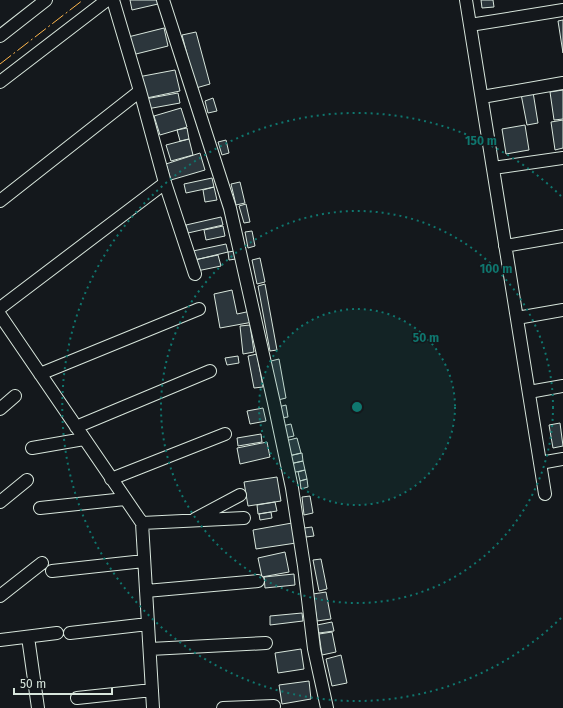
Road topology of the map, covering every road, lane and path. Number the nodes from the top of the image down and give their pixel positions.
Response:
1 (46, 0) edge
2 (106, 0) edge
3 (113, 0) edge
4 (163, 0) edge
5 (466, 0) edge
6 (563, 10) edge
7 (470, 25) junction
8 (0, 36) edge
9 (0, 82) edge
10 (563, 83) edge
11 (140, 91) junction
12 (482, 96) junction
13 (563, 158) edge
14 (493, 168) junction
15 (165, 183) junction
16 (0, 201) edge
17 (563, 236) edge
18 (505, 246) junction
19 (195, 274) dead end
20 (0, 308) edge
21 (199, 309) dead end
22 (563, 310) edge
23 (0, 315) edge
24 (517, 318) junction
25 (210, 371) dead end
26 (40, 374) junction
27 (563, 386) edge
28 (528, 392) junction
29 (15, 396) dead end
30 (0, 409) edge
31 (76, 427) junction
32 (225, 434) dead end
33 (84, 439) junction
34 (32, 448) dead end
35 (563, 460) edge
36 (540, 463) junction
37 (111, 479) junction
38 (27, 480) dead end
39 (545, 494) dead end
40 (240, 495) dead end
41 (125, 499) junction
42 (0, 502) edge
43 (40, 508) dead end
44 (244, 518) dead end
45 (192, 521) junction
46 (142, 523) junction
47 (144, 560) junction
48 (42, 563) dead end
49 (52, 571) dead end
50 (258, 582) dead end
51 (146, 591) junction
52 (0, 596) edge
53 (148, 624) junction
54 (57, 633) dead end
55 (70, 633) dead end
56 (28, 637) junction
57 (0, 640) edge
58 (266, 643) dead end
59 (150, 649) junction
60 (152, 690) junction
61 (77, 698) dead end
62 (274, 706) dead end
63 (38, 708) edge
64 (153, 708) edge
65 (223, 708) edge
66 (327, 708) edge

1 - 8 street
2 - 9 street
3 - 11 street
4 - 66 street
5 - 7 street
6 - 7 street
7 - 12 street
10 - 12 street
11 - 15 street
11 - 16 street
12 - 14 street
13 - 14 street
14 - 18 street
15 - 19 street
15 - 20 street
17 - 18 street
18 - 24 street
21 - 26 street
22 - 24 street
23 - 26 street
24 - 28 street
25 - 31 street
26 - 31 street
27 - 28 street
28 - 36 street
29 - 30 street
31 - 33 street
32 - 37 street
33 - 34 street
33 - 37 street
35 - 36 street
36 - 39 street
37 - 41 street
38 - 42 street
40 - 45 street
41 - 43 street
41 - 46 street
44 - 45 street
45 - 46 street
46 - 47 street
47 - 49 street
47 - 51 street
48 - 52 street
50 - 51 street
51 - 53 street
53 - 55 street
53 - 59 street
54 - 56 street
56 - 57 street
56 - 63 street
58 - 59 street
59 - 60 street
60 - 61 street
60 - 64 street
62 - 65 street

